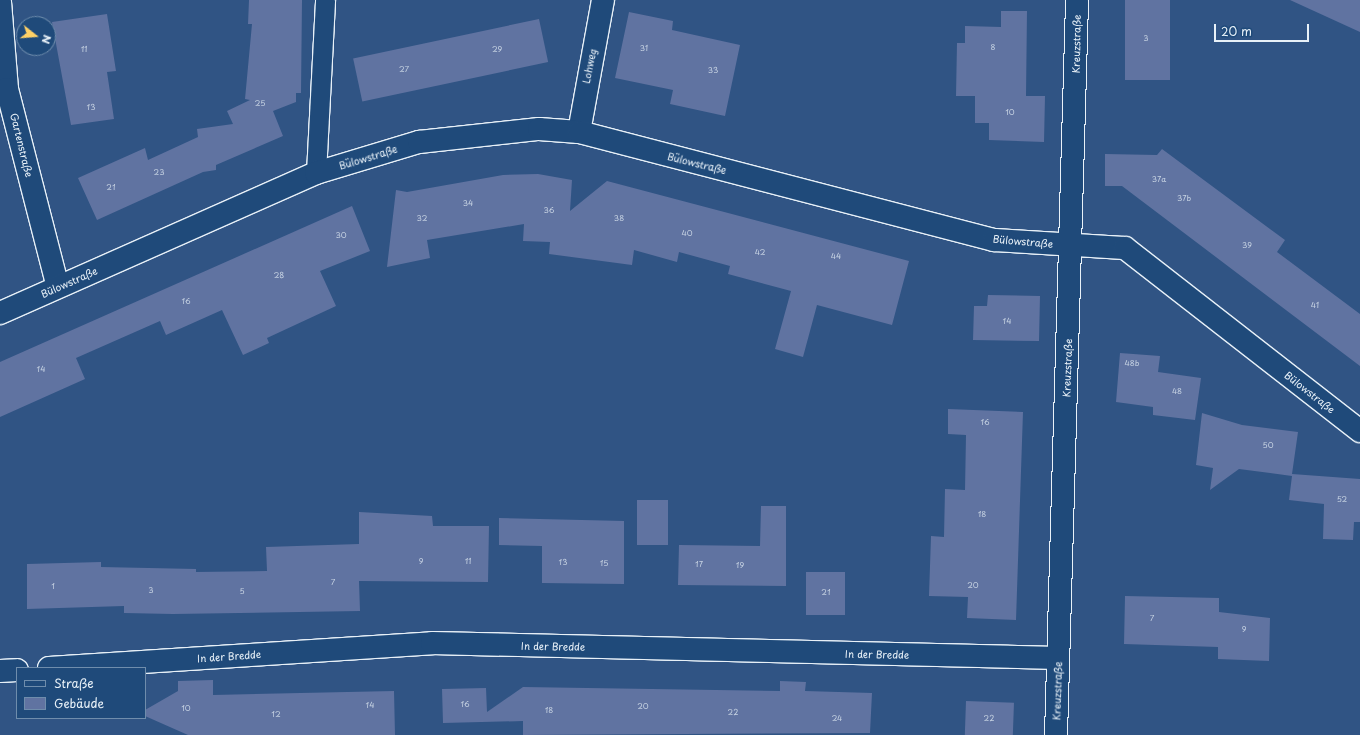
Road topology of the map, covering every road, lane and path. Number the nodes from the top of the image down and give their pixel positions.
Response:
1 (325, 0) edge
2 (603, 0) edge
3 (1077, 0) edge
4 (0, 2) edge
5 (579, 132) junction
6 (316, 173) junction
7 (1071, 245) junction
8 (58, 286) junction
9 (0, 313) edge
10 (1360, 431) edge
11 (1058, 658) junction
12 (64, 667) edge
13 (16, 670) edge
14 (0, 671) edge
15 (1056, 735) edge

1 - 6 lane
2 - 5 street, Lohweg
3 - 7 street, Kreuzstraße
4 - 8 street, Gartenstraße
5 - 6 street, Bülowstraße
5 - 7 street, Bülowstraße
6 - 8 street, Bülowstraße
7 - 10 street, Bülowstraße
7 - 11 street, Kreuzstraße
8 - 9 street, Bülowstraße
11 - 12 street, In der Bredde
11 - 15 street, Kreuzstraße
13 - 14 street

